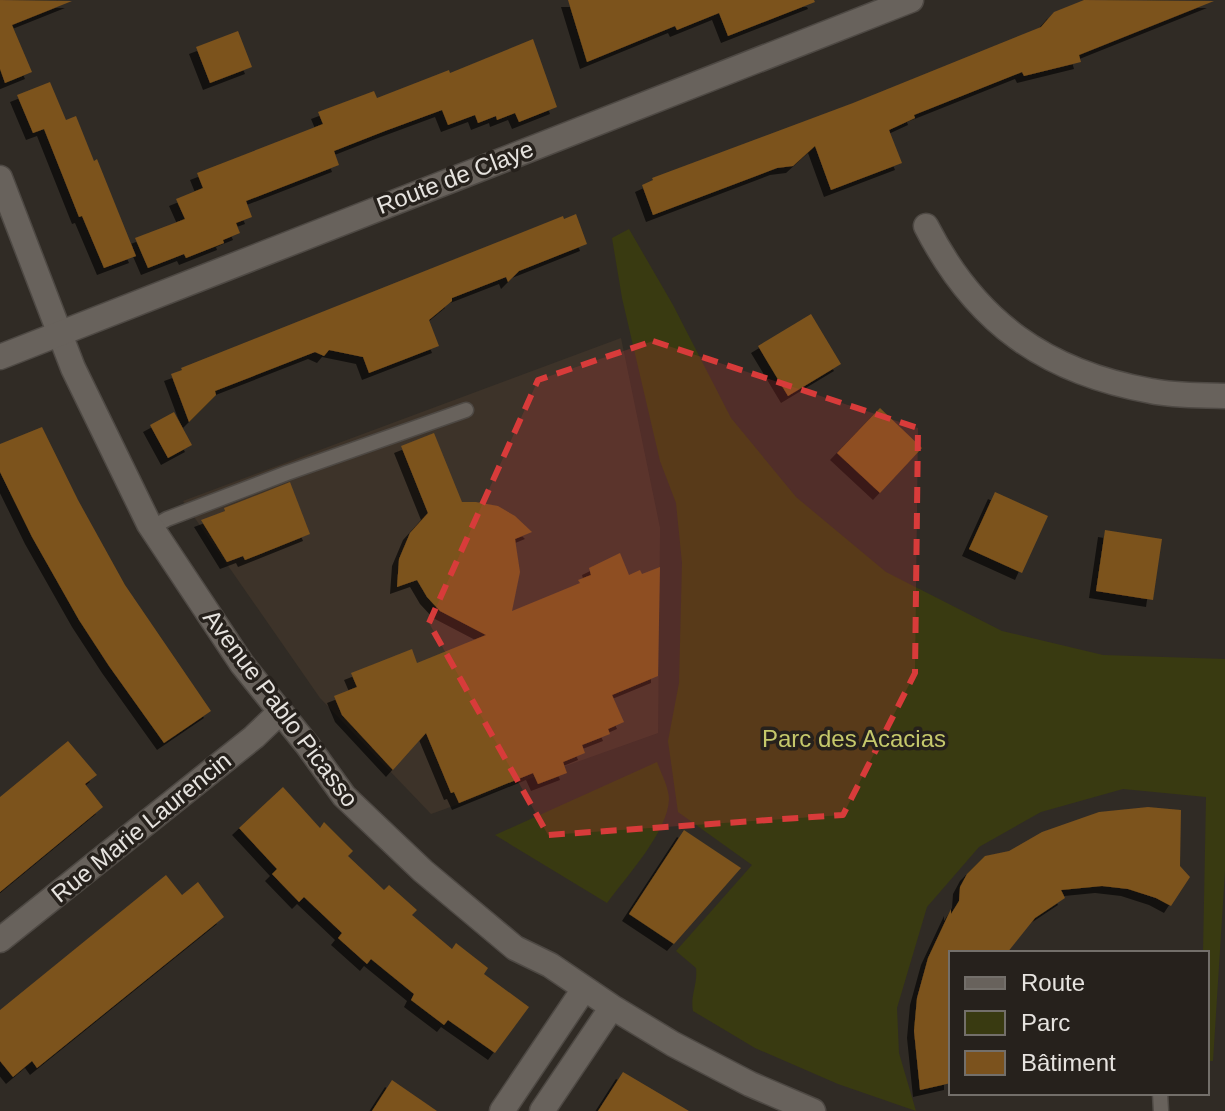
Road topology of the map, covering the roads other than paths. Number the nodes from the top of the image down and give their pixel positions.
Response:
1 (911, 0) edge
2 (0, 178) edge
3 (926, 226) dead end
4 (60, 333) junction
5 (0, 357) edge
6 (1225, 396) edge
7 (466, 410) dead end
8 (151, 528) junction
9 (279, 713) junction
10 (0, 940) edge
11 (584, 989) junction
12 (612, 1007) junction
13 (502, 1111) edge
14 (542, 1111) edge
15 (813, 1111) edge

1 - 4 street, Route de Claye
2 - 4 street, Avenue Pablo Picasso
3 - 6 street
4 - 5 street, Route de Claye
4 - 8 street, Avenue Pablo Picasso
7 - 8 lane
8 - 9 street, Avenue Pablo Picasso
9 - 10 street, Rue Marie Laurencin
9 - 11 street, Avenue Pablo Picasso
11 - 12 street, Avenue Pablo Picasso
11 - 13 street
12 - 14 street
12 - 15 street, Avenue Pablo Picasso

